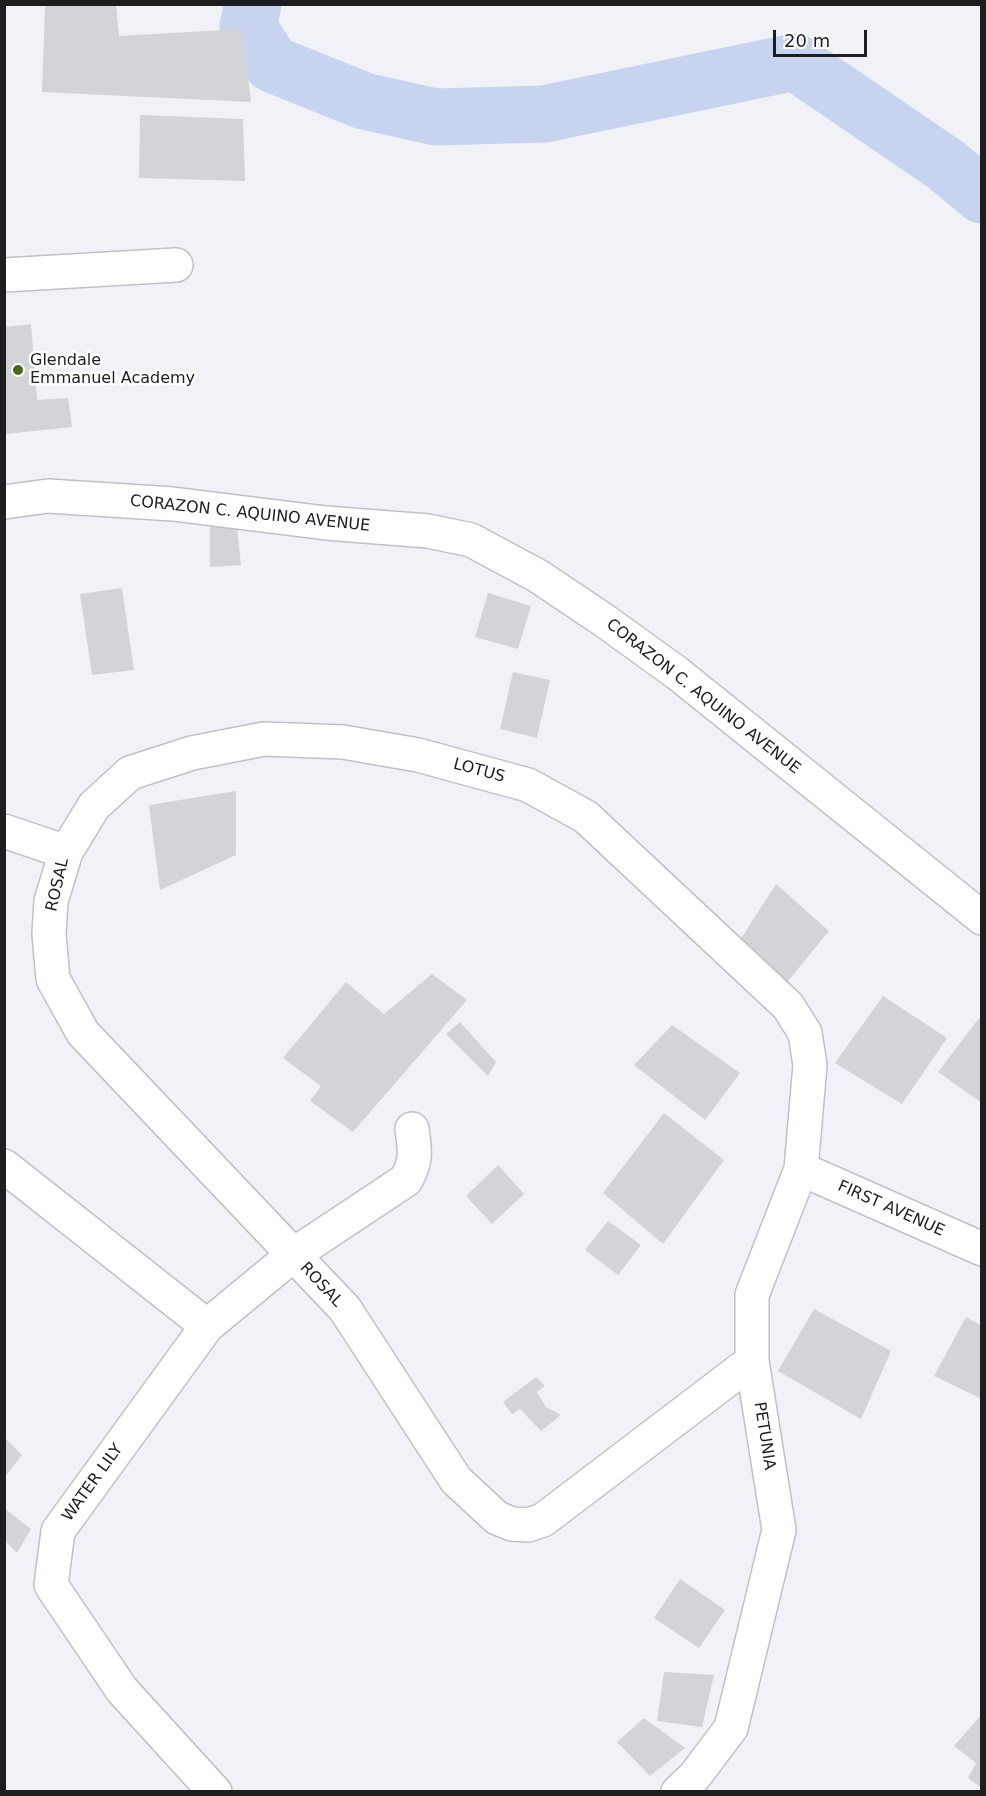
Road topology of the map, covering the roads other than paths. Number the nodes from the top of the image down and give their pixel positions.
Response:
1 (176, 265) dead end
2 (4, 275) edge
3 (4, 502) edge
4 (4, 831) edge
5 (66, 852) junction
6 (981, 918) edge
7 (810, 1065) joint
8 (412, 1129) dead end
9 (4, 1166) edge
10 (801, 1169) junction
11 (981, 1250) edge
12 (293, 1255) junction
13 (207, 1326) junction
14 (752, 1361) junction
15 (215, 1791) edge
16 (678, 1791) edge

1 - 2 street
3 - 6 street, CORAZON C. AQUINO AVENUE
4 - 5 street, ROSAL
5 - 7 street, LOTUS
5 - 12 street, ROSAL
7 - 10 street, PETUNIA
8 - 12 street, WATER LILY
9 - 13 street
10 - 11 street, FIRST AVENUE
10 - 14 street, PETUNIA
12 - 13 street, WATER LILY
12 - 14 street, ROSAL
13 - 15 street, WATER LILY
14 - 16 street, PETUNIA

